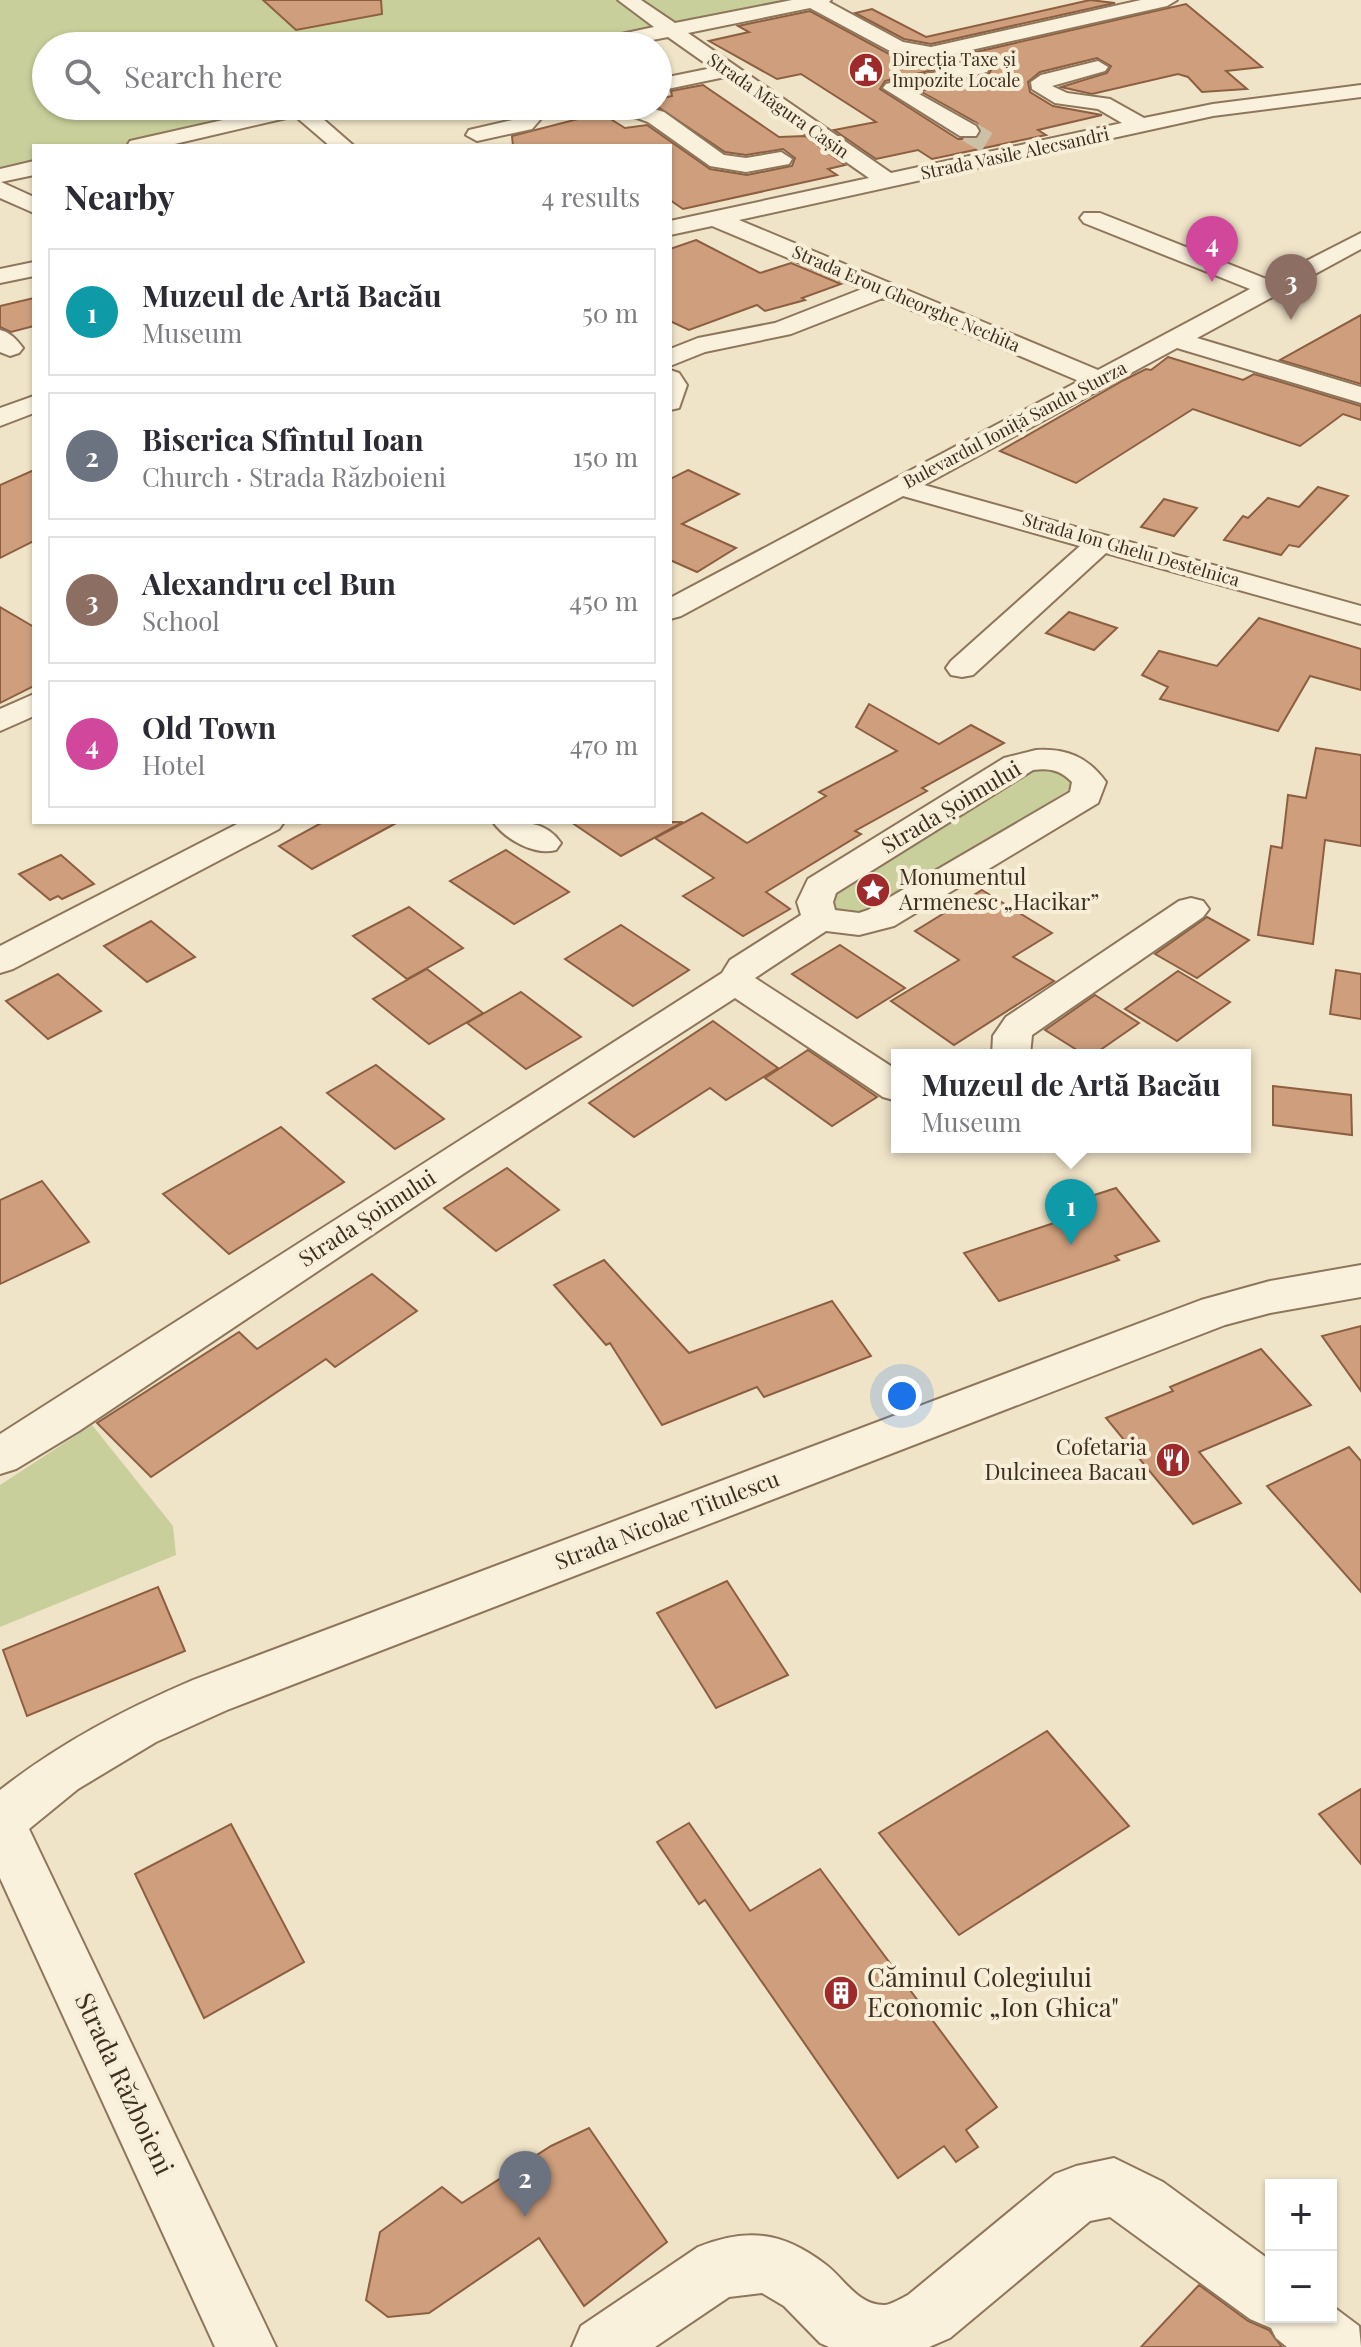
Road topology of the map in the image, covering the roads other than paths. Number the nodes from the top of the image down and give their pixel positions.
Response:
1 (628, 0) edge
2 (1167, 0) edge
3 (817, 1) edge
4 (669, 29) junction
5 (655, 32) edge
6 (994, 65) dead end
7 (1098, 67) dead end
8 (725, 71) junction
9 (672, 82) edge
10 (1361, 91) edge
11 (272, 120) edge
12 (318, 120) edge
13 (528, 120) edge
14 (660, 120) edge
15 (1142, 126) junction
16 (968, 131) tunnel mouth
17 (477, 135) dead end
18 (222, 138) edge
19 (159, 144) edge
20 (341, 144) edge
21 (781, 159) dead end
22 (32, 168) edge
23 (0, 176) edge
24 (888, 181) junction
25 (0, 189) edge
26 (32, 205) edge
27 (714, 218) junction
28 (1092, 218) dead end
29 (672, 228) edge
30 (1361, 240) edge
31 (32, 269) edge
32 (0, 276) edge
33 (883, 289) junction
34 (1271, 289) junction
35 (1176, 340) junction
36 (672, 357) edge
37 (1097, 379) junction
38 (1361, 395) edge
39 (32, 405) edge
40 (0, 418) edge
41 (901, 487) junction
42 (1102, 541) junction
43 (672, 609) edge
44 (1361, 615) edge
45 (962, 668) dead end
46 (32, 705) edge
47 (0, 721) edge
48 (263, 824) edge
49 (513, 824) edge
50 (544, 843) dead end
51 (1191, 909) dead end
52 (820, 919) junction
53 (0, 961) edge
54 (735, 981) junction
55 (1011, 1049) edge
56 (891, 1084) edge
57 (1361, 1281) edge
58 (0, 1456) edge
59 (0, 1822) edge
60 (1265, 2294) edge
61 (1305, 2323) edge
62 (246, 2347) edge
63 (602, 2347) edge
64 (1338, 2347) edge

1 - 4 street, Strada Măgura Cașin
2 - 3 street
3 - 4 street
4 - 5 street
4 - 8 street, Strada Măgura Cașin
6 - 16 street
7 - 15 street
8 - 9 street
8 - 24 street, Strada Măgura Cașin
10 - 15 street, Strada Vasile Alecsandri
11 - 18 street
12 - 20 street
13 - 17 street
14 - 21 street
15 - 24 street, Strada Vasile Alecsandri
18 - 19 street
22 - 23 street
24 - 27 street, Strada Vasile Alecsandri
25 - 26 street
27 - 29 street, Strada Vasile Alecsandri
27 - 33 street, Strada Erou Gheorghe Nechita
28 - 34 street
30 - 34 street, Bulevardul Ioniță Sandu Sturza
31 - 32 street
33 - 36 street
33 - 37 street, Strada Erou Gheorghe Nechita
34 - 35 street, Bulevardul Ioniță Sandu Sturza
35 - 37 street, Bulevardul Ioniță Sandu Sturza
35 - 38 street
37 - 41 street, Bulevardul Ioniță Sandu Sturza
39 - 40 street
41 - 42 street, Strada Ion Ghelu Destelnica
41 - 43 street, Bulevardul Ioniță Sandu Sturza
42 - 44 street, Strada Ion Ghelu Destelnica
42 - 45 street
46 - 47 street
48 - 53 street
49 - 50 street
51 - 55 street
52 - 52 street, Strada Șoimului
52 - 54 street, Strada Șoimului
54 - 56 street
54 - 58 street, Strada Șoimului
57 - 59 street, Strada Nicolae Titulescu
59 - 62 street, Strada Războieni
60 - 63 street
61 - 64 street

